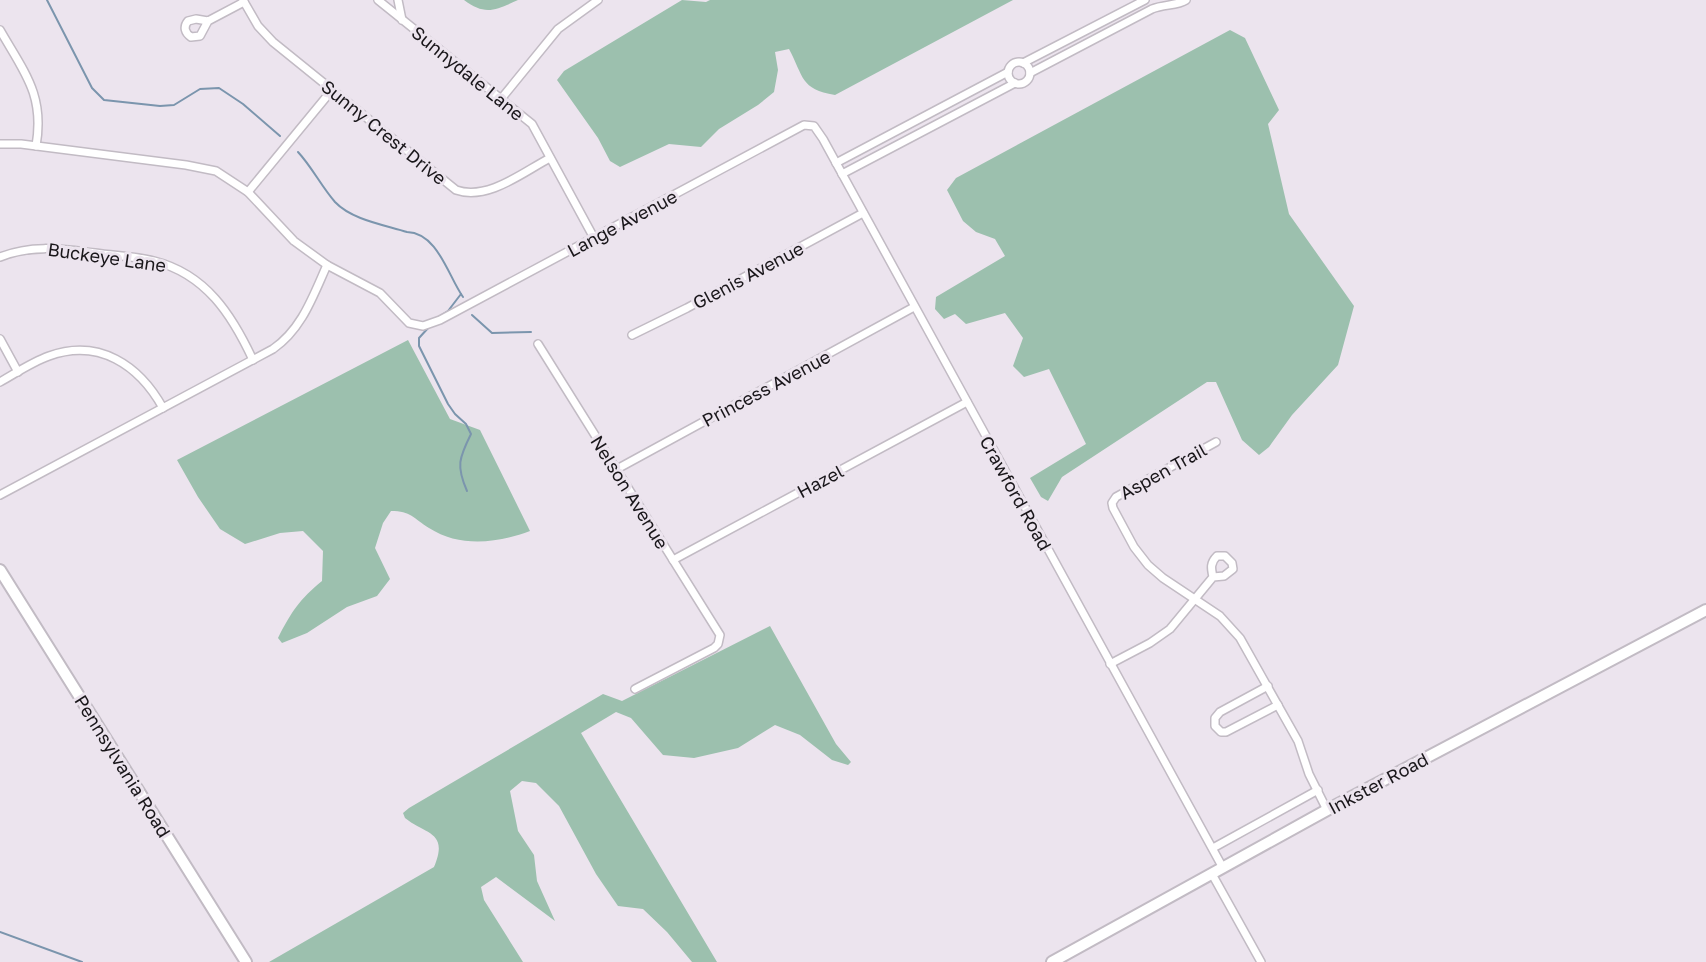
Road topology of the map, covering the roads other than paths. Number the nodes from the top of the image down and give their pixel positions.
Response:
1 (378, 0) edge
2 (398, 0) edge
3 (598, 0) edge
4 (1146, 0) edge
5 (1186, 0) edge
6 (244, 1) edge
7 (1152, 9) junction
8 (402, 20) junction
9 (208, 21) dead end
10 (0, 30) edge
11 (1088, 30) junction
12 (1094, 40) junction
13 (1023, 63) junction
14 (1008, 72) junction
15 (1030, 73) junction
16 (1015, 83) junction
17 (332, 90) junction
18 (501, 99) junction
19 (925, 116) junction
20 (804, 125) joint
21 (931, 126) junction
22 (0, 144) edge
23 (36, 146) junction
24 (550, 158) junction
25 (836, 163) junction
26 (842, 174) junction
27 (248, 192) junction
28 (863, 213) junction
29 (593, 238) junction
30 (0, 257) edge
31 (327, 265) junction
32 (914, 307) junction
33 (632, 335) dead end
34 (0, 340) edge
35 (538, 344) dead end
36 (253, 360) junction
37 (18, 372) junction
38 (0, 382) edge
39 (967, 402) junction
40 (163, 408) junction
41 (1216, 442) dead end
42 (617, 469) junction
43 (0, 495) edge
44 (673, 560) junction
45 (0, 570) edge
46 (1213, 577) dead end
47 (1195, 600) junction
48 (1706, 610) edge
49 (1110, 664) junction
50 (1268, 686) junction
51 (635, 690) dead end
52 (1279, 705) junction
53 (1318, 790) junction
54 (1327, 810) junction
55 (1213, 848) junction
56 (1223, 868) junction
57 (1212, 874) junction
58 (246, 962) edge
59 (1052, 962) edge
60 (1261, 962) edge

1 - 8 street, Sunnydale Lane
2 - 8 street, Sunnydale Lane
3 - 18 street
4 - 7 street
4 - 11 street
5 - 7 street
6 - 9 street
6 - 17 street, Sunny Crest Drive
7 - 12 street
8 - 18 street, Sunnydale Lane
10 - 23 street
11 - 12 street
11 - 13 street
12 - 15 street
13 - 14 street
13 - 15 street
14 - 16 street
14 - 19 street
15 - 16 street
16 - 21 street
17 - 24 street, Sunny Crest Drive
17 - 27 street
18 - 24 street, Sunnydale Lane
19 - 21 street
19 - 25 street
20 - 25 street, Crawford Road
20 - 29 street, Lange Avenue
21 - 26 street
22 - 23 street
23 - 27 street
24 - 29 street, Sunnydale Lane
25 - 26 street, Crawford Road
26 - 28 street, Crawford Road
27 - 31 street
28 - 32 street, Crawford Road
28 - 33 street, Glenis Avenue
29 - 31 street, Lange Avenue
30 - 36 street, Buckeye Lane
31 - 36 street
32 - 39 street, Crawford Road
32 - 42 street, Princess Avenue
34 - 37 street
35 - 42 street, Nelson Avenue
36 - 40 street
37 - 38 street
37 - 40 street
39 - 44 street, Hazel
39 - 49 street, Crawford Road
40 - 43 street
41 - 47 street, Aspen Trail
42 - 44 street, Nelson Avenue
44 - 51 street, Nelson Avenue
45 - 58 street, Pennsylvania Road
46 - 47 street
47 - 49 street
47 - 50 street
48 - 54 street, Inkster Road
49 - 55 street, Crawford Road
50 - 52 street
50 - 52 street
52 - 53 street
53 - 54 street
53 - 55 street
54 - 56 street, Inkster Road
55 - 56 street, Crawford Road
56 - 57 street, Inkster Road
57 - 59 street, Inkster Road
57 - 60 street

